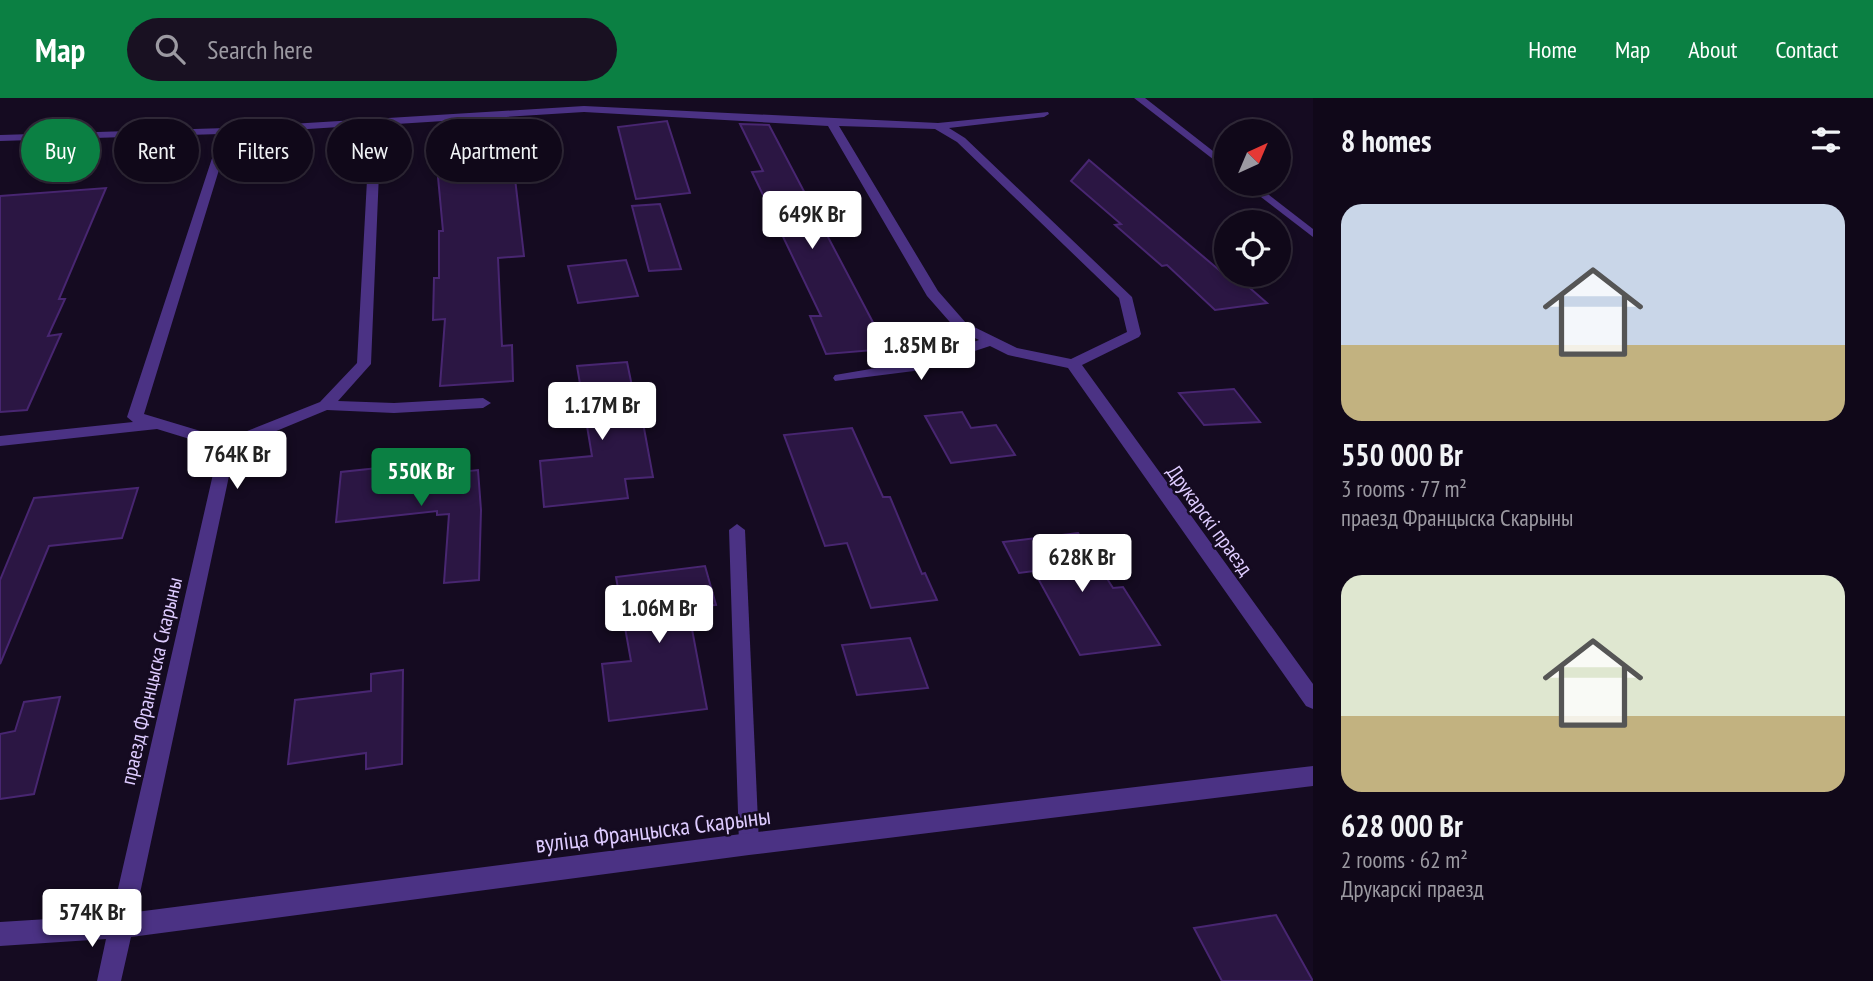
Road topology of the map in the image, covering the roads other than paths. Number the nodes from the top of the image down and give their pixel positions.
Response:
1 (1139, 98) edge
2 (1044, 114) dead end
3 (411, 119) edge
4 (832, 123) junction
5 (938, 126) junction
6 (213, 131) edge
7 (0, 138) edge
8 (1214, 157) edge
9 (213, 172) edge
10 (373, 182) edge
11 (1264, 196) edge
12 (1313, 234) edge
13 (991, 341) junction
14 (1073, 364) junction
15 (841, 379) dead end
16 (483, 403) dead end
17 (325, 405) junction
18 (159, 424) junction
19 (0, 441) edge
20 (228, 445) junction
21 (737, 530) dead end
22 (1313, 700) edge
23 (1313, 776) edge
24 (749, 844) junction
25 (120, 926) junction
26 (0, 934) edge
27 (109, 981) edge

1 - 8 lane
2 - 5 street
3 - 4 street
4 - 5 street
4 - 13 street
5 - 14 street
6 - 7 street
9 - 18 street
10 - 17 street
11 - 12 lane
13 - 14 street
13 - 15 street
14 - 22 street, Друкарскі праезд
16 - 17 street
17 - 20 street
18 - 19 street
18 - 20 street
20 - 25 street, праезд Францыска Скарыны
21 - 24 lane
23 - 24 street, вуліца Францыска Скарыны
24 - 25 street, вуліца Францыска Скарыны
25 - 26 street, вуліца Францыска Скарыны
25 - 27 street, праезд Францыска Скарыны

